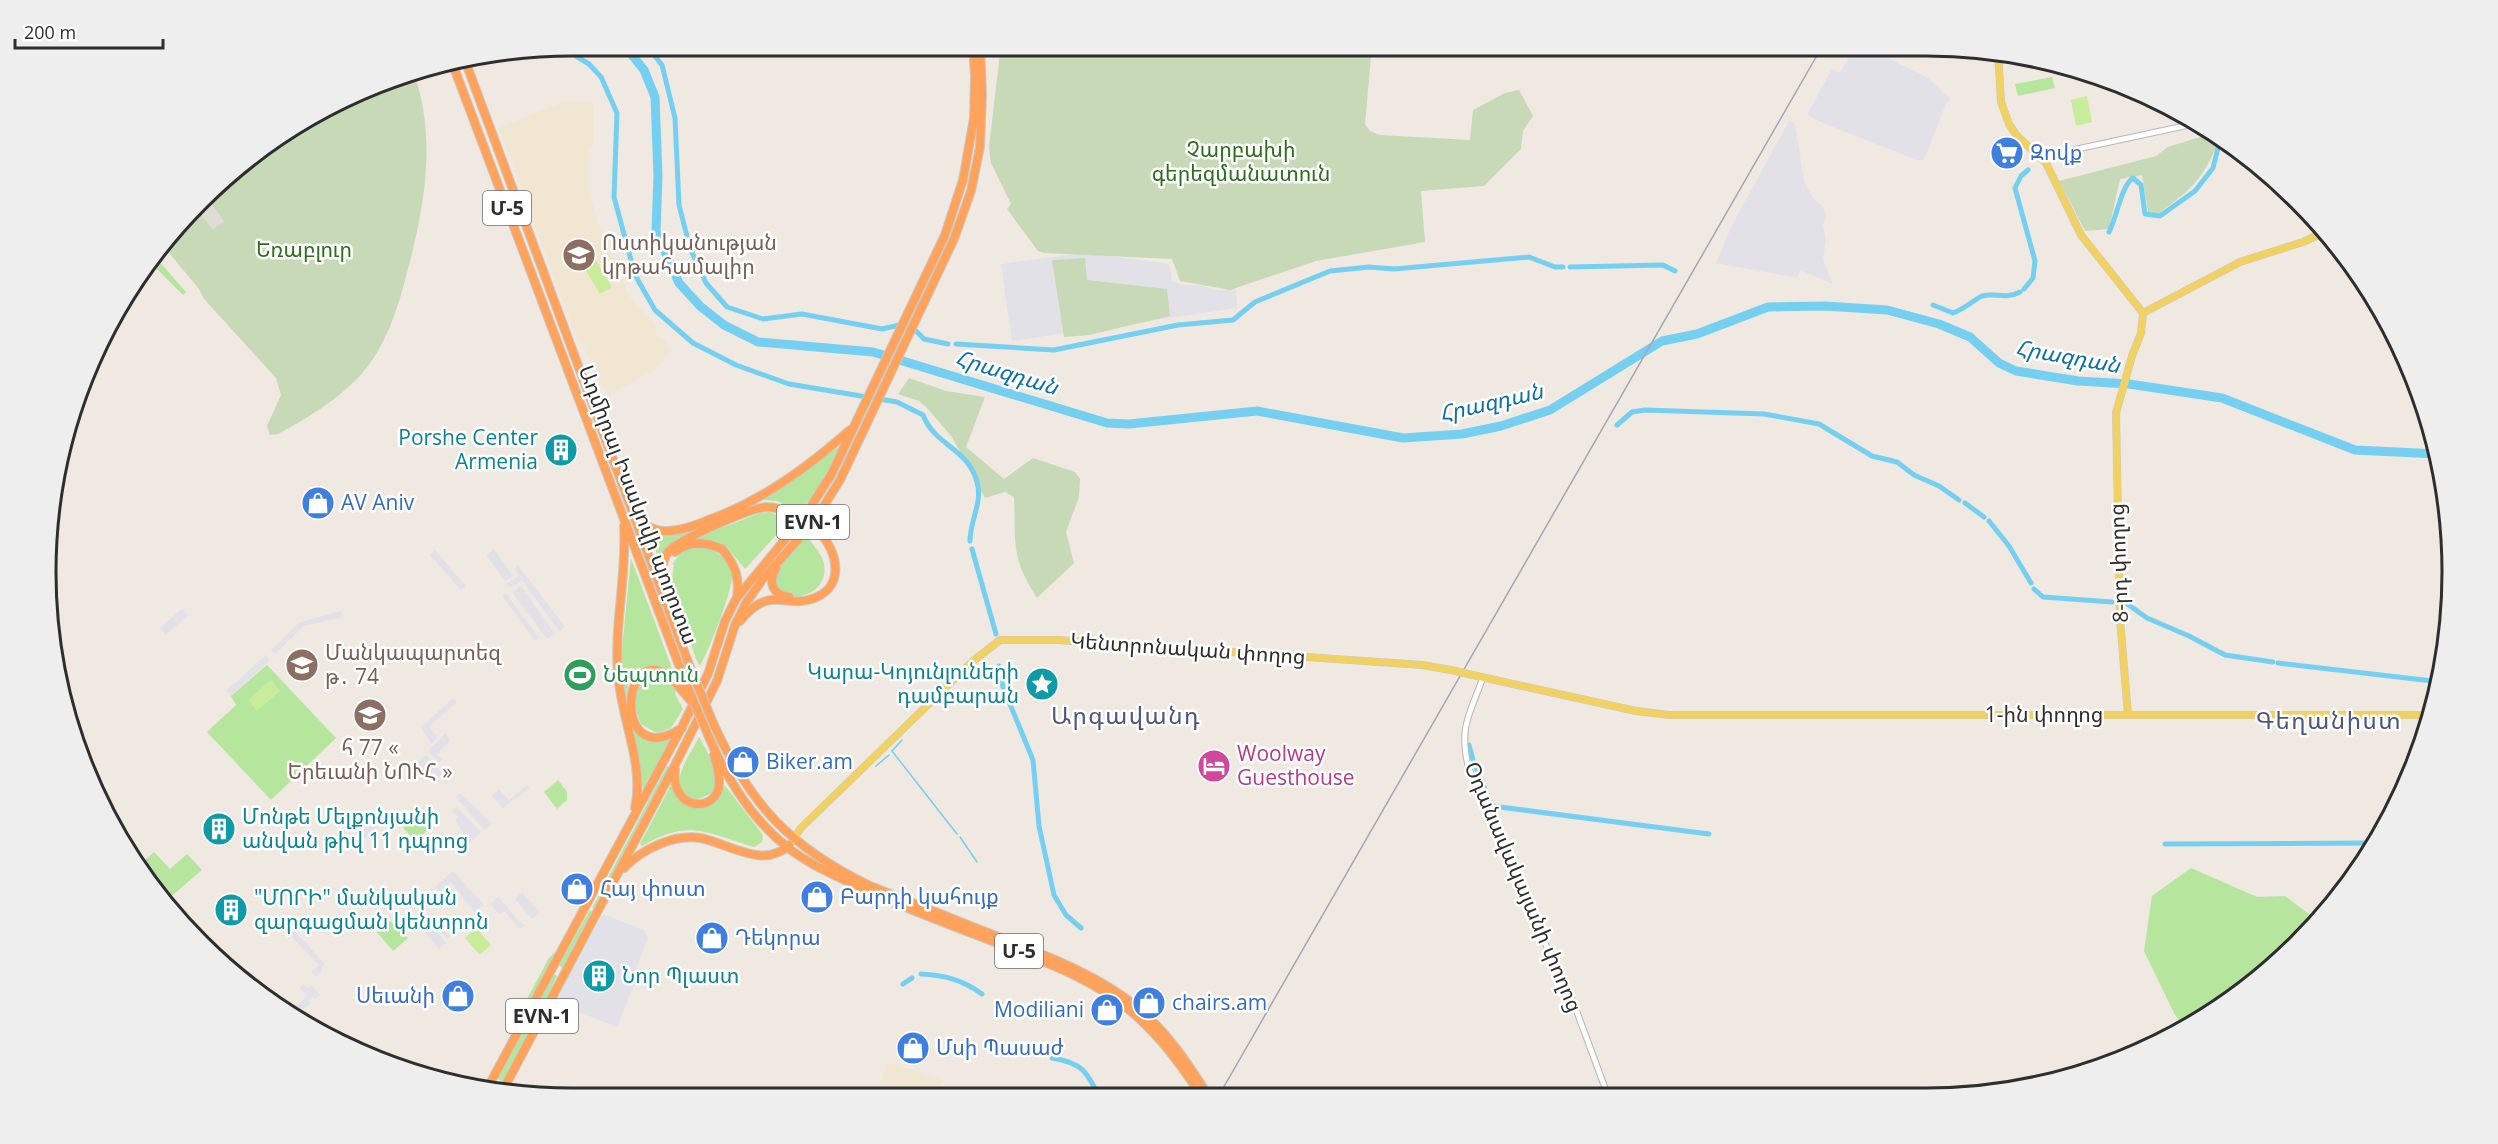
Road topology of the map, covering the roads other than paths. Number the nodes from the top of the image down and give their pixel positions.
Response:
1 (974, 56) edge
2 (980, 56) edge
3 (1998, 61) edge
4 (467, 66) edge
5 (454, 69) edge
6 (2185, 126) edge
7 (2040, 157) junction
8 (2318, 235) edge
9 (2143, 313) junction
10 (855, 427) junction
11 (746, 506) junction
12 (794, 514) junction
13 (623, 520) junction
14 (636, 521) junction
15 (815, 532) junction
16 (783, 556) junction
17 (661, 585) junction
18 (736, 599) junction
19 (735, 625) junction
20 (1480, 677) junction
21 (682, 684) junction
22 (1658, 714) joint
23 (2128, 715) junction
24 (2422, 715) edge
25 (682, 728) junction
26 (709, 737) junction
27 (665, 762) junction
28 (675, 766) junction
29 (633, 817) junction
30 (793, 839) junction
31 (787, 848) junction
32 (616, 877) junction
33 (552, 969) junction
34 (551, 997) junction
35 (490, 1082) edge
36 (506, 1084) edge
37 (1199, 1088) edge
38 (1200, 1088) edge
39 (1605, 1088) edge

1 - 10 highway, EVN-1
2 - 16 highway, EVN-1
3 - 7 main road
4 - 14 highway, Ադմիրալ Իսակովի պողոտա / Մ-5
5 - 13 highway, Ադմիրալ Իսակովի պողոտա / Մ-5
6 - 7 street
7 - 9 main road
8 - 9 main road
9 - 23 main road, 8-րդ փողոց
10 - 11 highway
10 - 18 highway, EVN-1
11 - 12 highway
11 - 14 highway
12 - 15 highway, bridge
12 - 17 highway
13 - 21 highway, Ադմիրալ Իսակովի պողոտա / Մ-5
13 - 29 highway
14 - 17 highway, Ադմիրալ Իսակովի պողոտա / Մ-5
15 - 16 highway
15 - 19 highway
16 - 19 highway, EVN-1
17 - 18 highway
17 - 30 highway, Ադմիրալ Իսակովի պողոտա / Մ-5, bridge
18 - 25 highway, EVN-1
19 - 28 highway, EVN-1
20 - 22 main road, Կենտրոնական փողոց
20 - 30 main road, Կենտրոնական փողոց, bridge
20 - 39 street, Օդանավակայանի փողոց
21 - 25 highway
21 - 26 highway, Ադմիրալ Իսակովի պողոտա / Մ-5, bridge
22 - 23 main road, 1-ին փողոց
23 - 24 main road, 1-ին փողոց
25 - 27 highway, EVN-1
26 - 28 highway
26 - 31 highway, Ադմիրալ Իսակովի պողոտա / Մ-5
27 - 28 highway
27 - 29 highway, EVN-1
28 - 32 highway, EVN-1
29 - 33 highway, EVN-1
30 - 31 highway
30 - 38 highway, Ադմիրալ Իսակովի պողոտա / Մ-5
31 - 32 highway
31 - 37 highway, Ադմիրալ Իսակովի պողոտա / Մ-5
32 - 34 highway, EVN-1
33 - 34 highway
33 - 35 highway, EVN-1
34 - 36 highway, EVN-1

